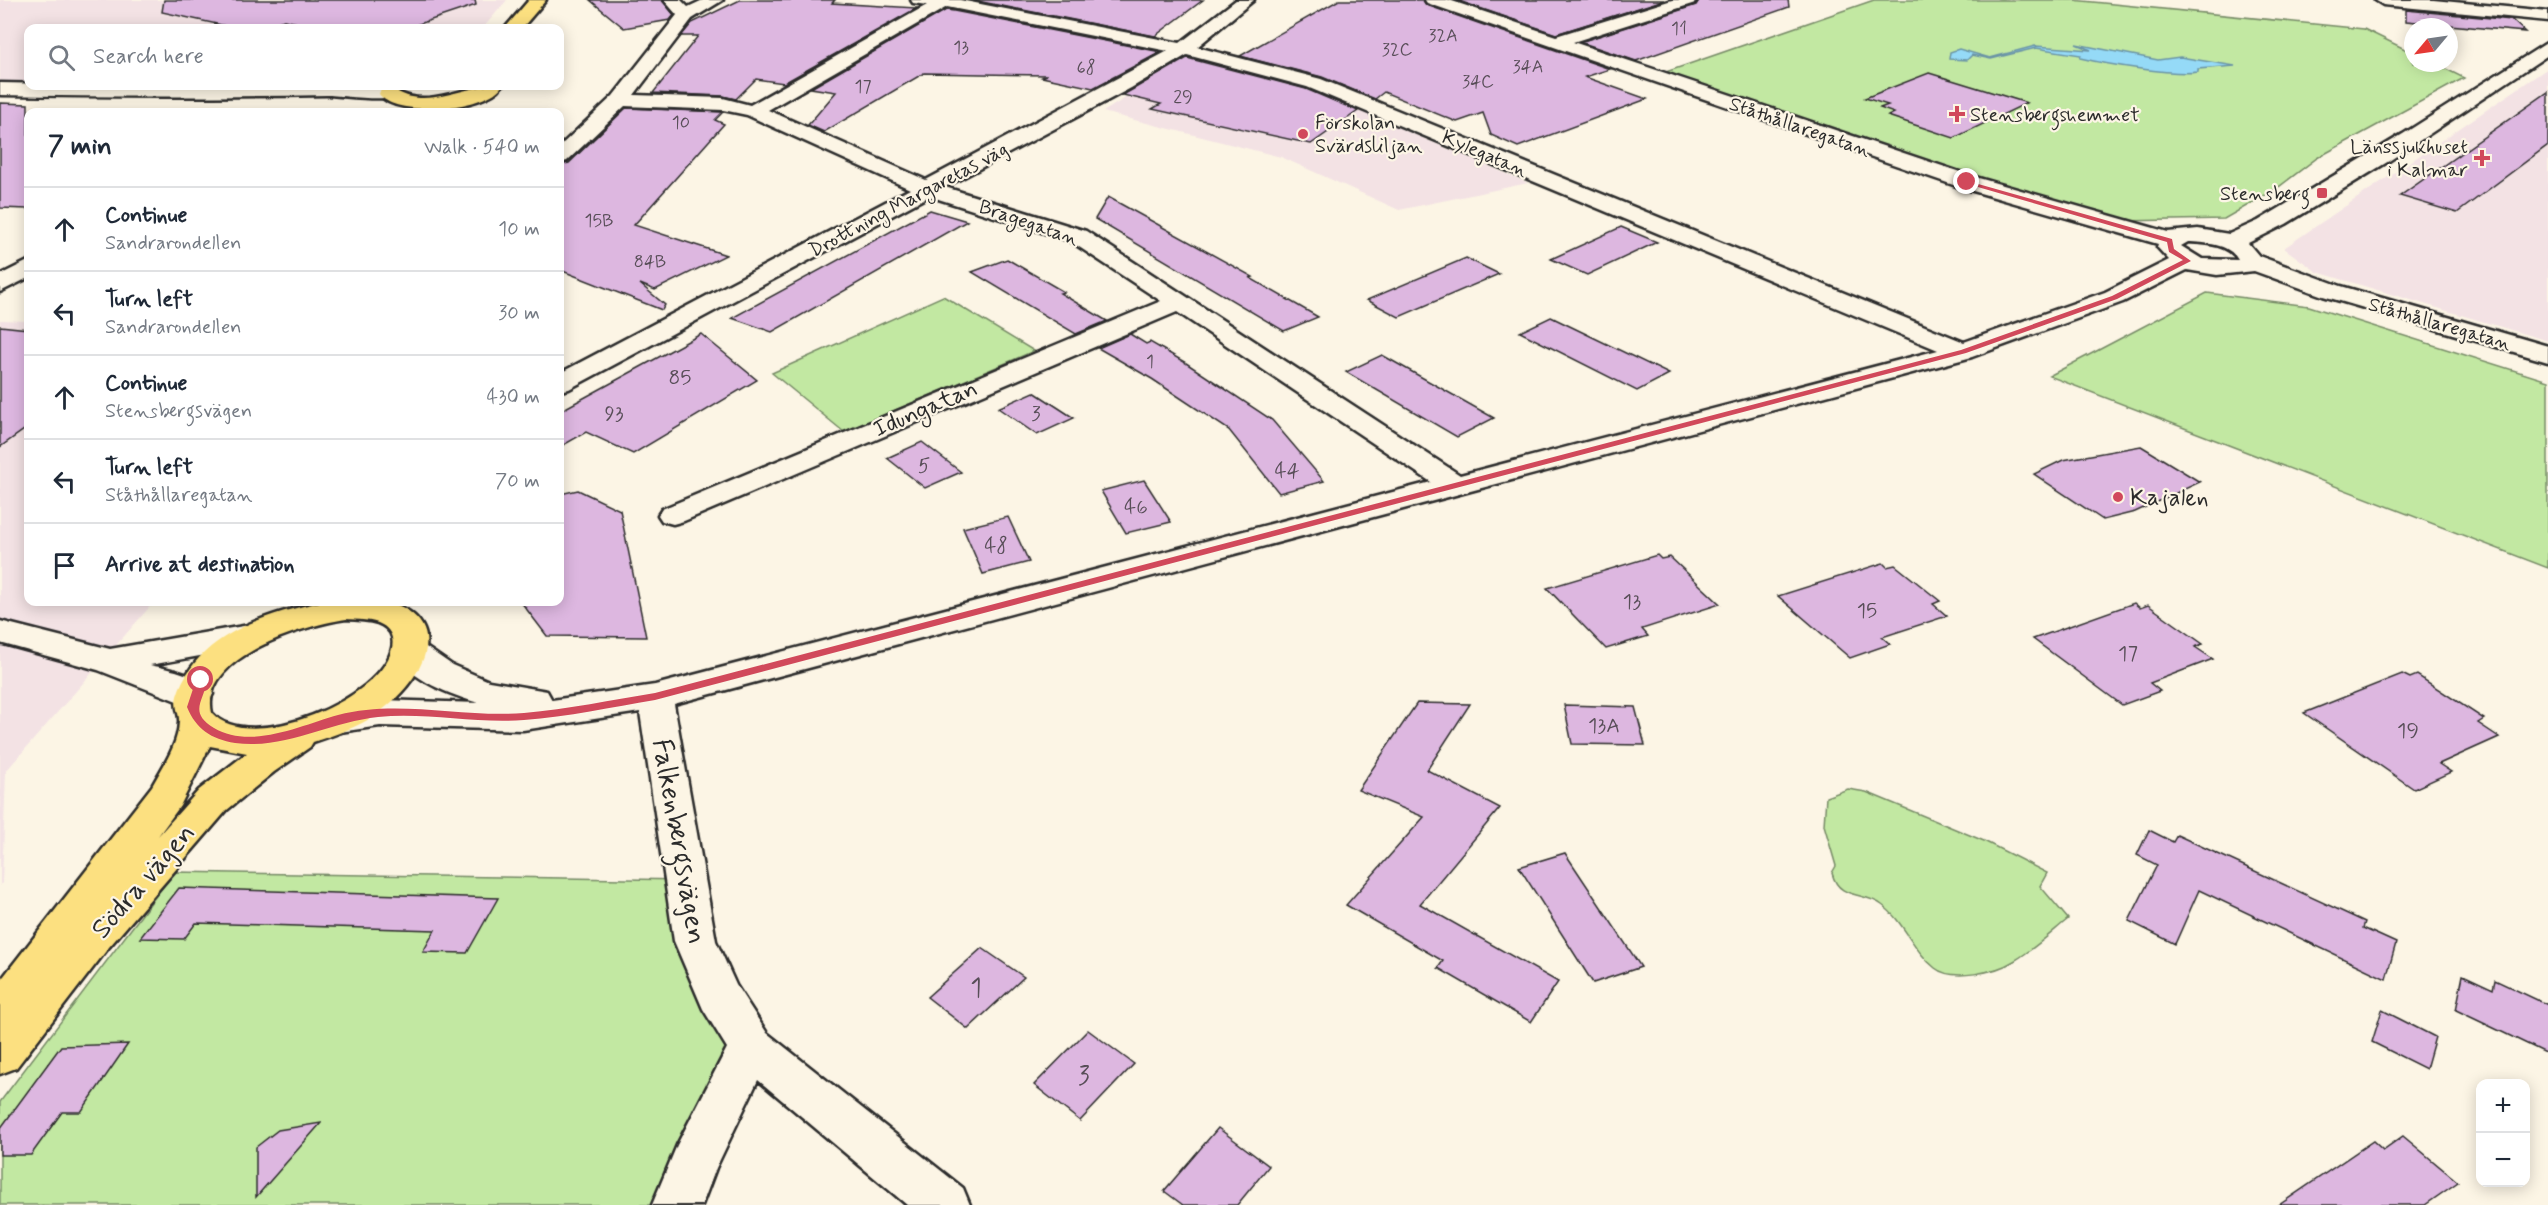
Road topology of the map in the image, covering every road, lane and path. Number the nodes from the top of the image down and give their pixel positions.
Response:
1 (538, 0) edge
2 (672, 0) edge
3 (715, 0) edge
4 (919, 0) edge
5 (1246, 0) edge
6 (1432, 0) edge
7 (1689, 0) edge
8 (2383, 0) edge
9 (947, 1) edge
10 (687, 15) junction
11 (2548, 16) edge
12 (517, 24) edge
13 (1556, 42) junction
14 (2548, 46) edge
15 (1182, 50) junction
16 (0, 88) edge
17 (24, 89) edge
18 (80, 90) edge
19 (282, 90) edge
20 (353, 90) edge
21 (481, 90) edge
22 (396, 98) edge
23 (452, 100) junction
24 (620, 100) junction
25 (439, 108) edge
26 (753, 111) junction
27 (564, 153) edge
28 (928, 189) junction
29 (2228, 242) junction
30 (2179, 250) junction
31 (2250, 261) junction
32 (2222, 268) junction
33 (24, 270) edge
34 (0, 285) edge
35 (2332, 291) junction
36 (1179, 303) junction
37 (1963, 351) junction
38 (2548, 354) edge
39 (564, 380) edge
40 (1457, 486) junction
41 (672, 515) dead end
42 (376, 606) edge
43 (278, 620) edge
44 (0, 632) edge
45 (411, 652) junction
46 (110, 661) junction
47 (655, 697) junction
48 (598, 704) junction
49 (196, 707) junction
50 (324, 725) junction
51 (0, 1015) edge
52 (751, 1047) junction
53 (0, 1054) edge
54 (677, 1205) edge
55 (945, 1205) edge

1 - 12 main road
2 - 10 street
3 - 10 street
4 - 9 street, Kylegatan
5 - 15 street, Drottning Margaretas väg
6 - 13 street, Ståthållaregatan
7 - 13 street
8 - 11 street
9 - 15 street, Kylegatan
9 - 26 street
10 - 24 street
13 - 30 street, Ståthållaregatan
14 - 29 street
15 - 28 street, Drottning Margaretas väg
15 - 37 street, Kylegatan
16 - 17 street
18 - 19 street
20 - 22 street
21 - 23 main road
22 - 23 main road
23 - 25 main road
24 - 26 street, Bragegatan
24 - 27 street
26 - 28 street, Bragegatan
28 - 36 street, Bragegatan
28 - 39 street, Drottning Margaretas väg
29 - 30 street, Ståthållaregatan
29 - 31 street, Ståthållaregatan
30 - 32 street, Ståthållaregatan
30 - 37 street
31 - 32 street, Ståthållaregatan
31 - 35 street, Ståthållaregatan
32 - 35 street, Ståthållaregatan
33 - 34 street
35 - 38 street, Ståthållaregatan
36 - 40 street, Bragegatan
36 - 41 street, Idungatan
37 - 40 street
40 - 47 street
42 - 43 main road, Södra vägen
42 - 45 main road
43 - 46 street
43 - 49 main road, Södra vägen
44 - 46 street
45 - 48 street
45 - 50 main road, Södra vägen
46 - 49 street
47 - 48 street
47 - 52 street, Falkenbergsvägen
48 - 50 street
49 - 50 main road
49 - 51 main road, Södra vägen
50 - 53 main road, Södra vägen
52 - 54 street
52 - 55 street, Falkenbergsvägen

